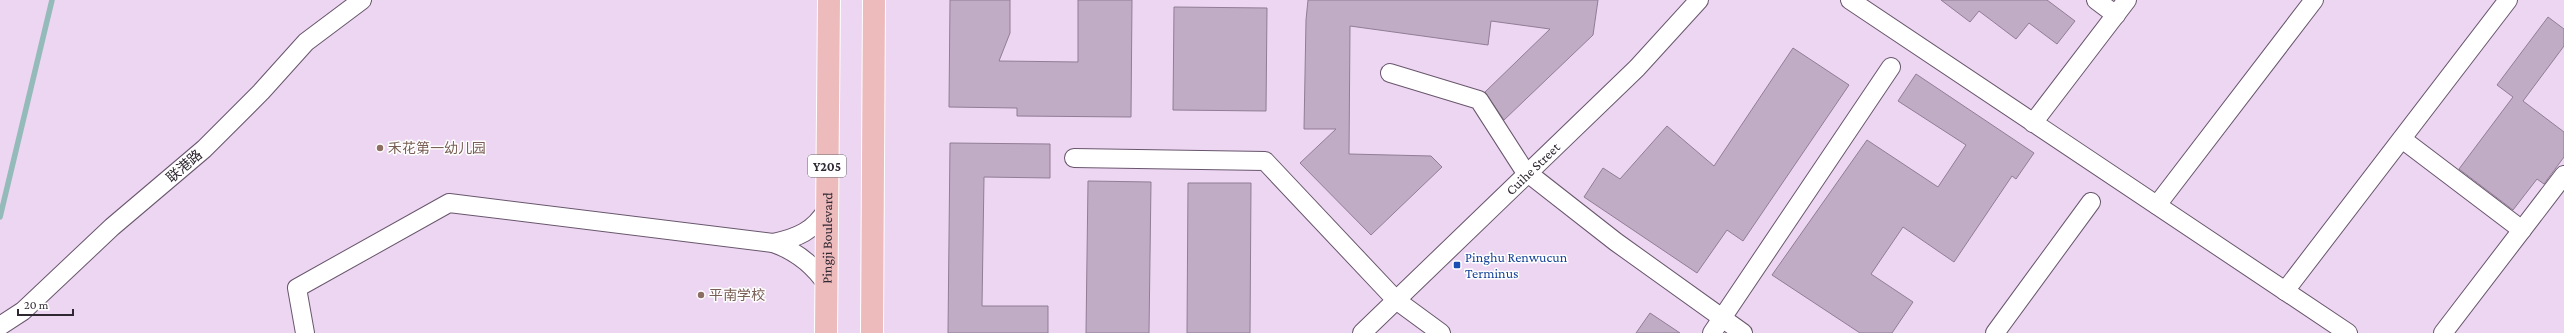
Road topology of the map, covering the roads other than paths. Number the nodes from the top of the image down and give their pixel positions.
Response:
1 (362, 0) edge
2 (829, 0) edge
3 (874, 0) edge
4 (1699, 0) edge
5 (1850, 0) edge
6 (2096, 0) edge
7 (2127, 0) edge
8 (2314, 0) edge
9 (2508, 0) edge
10 (2116, 15) junction
11 (1891, 67) dead end
12 (1390, 73) dead end
13 (2033, 122) junction
14 (2402, 139) junction
15 (1074, 158) dead end
16 (1528, 173) junction
17 (2564, 175) edge
18 (2091, 202) dead end
19 (2157, 205) junction
20 (827, 209) junction
21 (2522, 230) junction
22 (773, 243) junction
23 (827, 285) junction
24 (2285, 291) junction
25 (1396, 300) junction
26 (1722, 318) junction
27 (0, 326) edge
28 (305, 333) edge
29 (826, 333) edge
30 (872, 333) edge
31 (1362, 333) edge
32 (1441, 333) edge
33 (1712, 333) edge
34 (1743, 333) edge
35 (1994, 333) edge
36 (2348, 333) edge
37 (2443, 333) edge

1 - 27 street, 联港路
2 - 20 main road, Pingji Boulevard / Y205
3 - 30 main road
4 - 16 street, Cuihe Street
5 - 13 street
6 - 10 street
7 - 10 street
8 - 19 street
9 - 14 street
10 - 13 street
11 - 26 street
12 - 16 street
13 - 19 street
14 - 21 street
14 - 24 street
15 - 25 street
16 - 25 street, Cuihe Street
16 - 26 street
17 - 21 street
18 - 35 street
19 - 24 street
20 - 22 street
20 - 23 main road, Pingji Boulevard / Y205
21 - 37 street
22 - 23 street
22 - 28 street
23 - 29 main road, Pingji Boulevard / Y205
24 - 36 street
25 - 31 street, Cuihe Street
25 - 32 street
26 - 33 street
26 - 34 street

